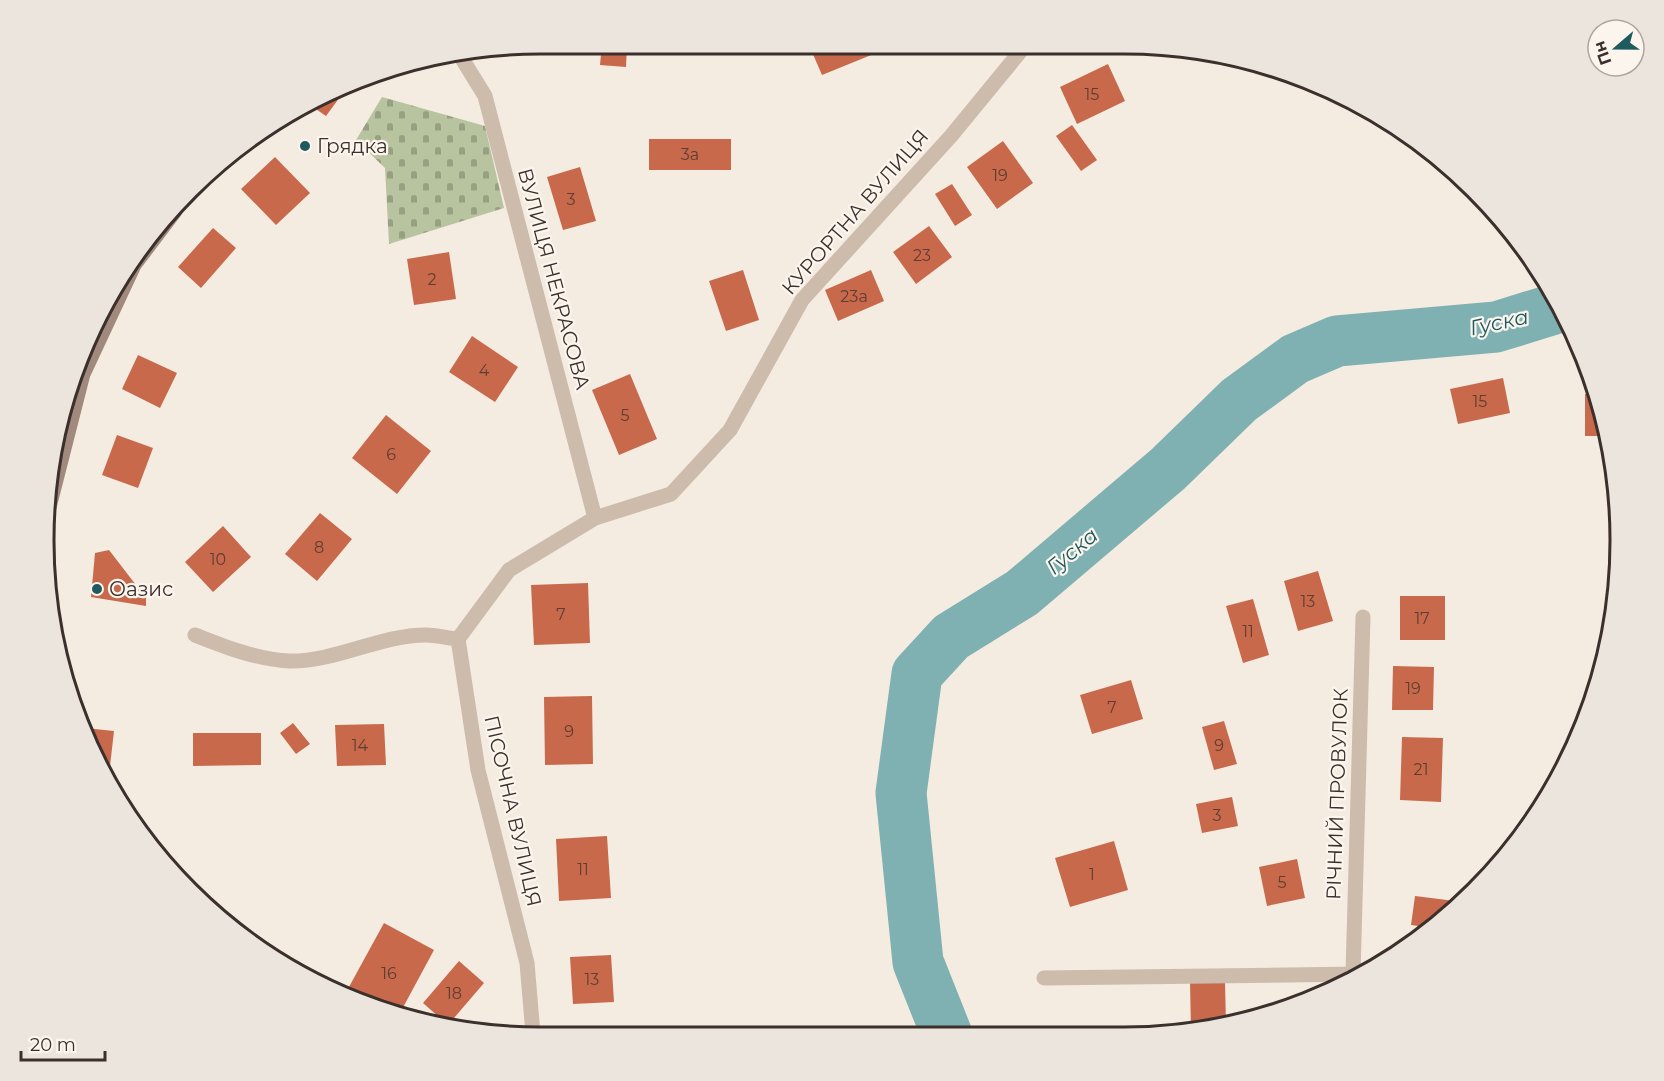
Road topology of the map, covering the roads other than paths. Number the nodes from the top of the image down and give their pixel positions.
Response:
1 (1018, 54) edge
2 (462, 60) edge
3 (119, 297) edge
4 (86, 367) edge
5 (81, 380) edge
6 (60, 463) edge
7 (595, 518) junction
8 (1363, 616) dead end
9 (195, 635) dead end
10 (458, 639) junction
11 (1358, 967) edge
12 (1344, 974) edge
13 (1044, 978) dead end
14 (531, 1027) edge

1 - 7 street, КУРОРТНА ВУЛИЦЯ
2 - 7 street, ВУЛИЦЯ НЕКРАСОВА
3 - 4 main road
5 - 6 main road
7 - 10 street
8 - 11 street, РІЧНИЙ ПРОВУЛОК
9 - 10 street
10 - 14 street, ПІСОЧНА ВУЛИЦЯ
12 - 13 street, РІЧНИЙ ПРОВУЛОК

